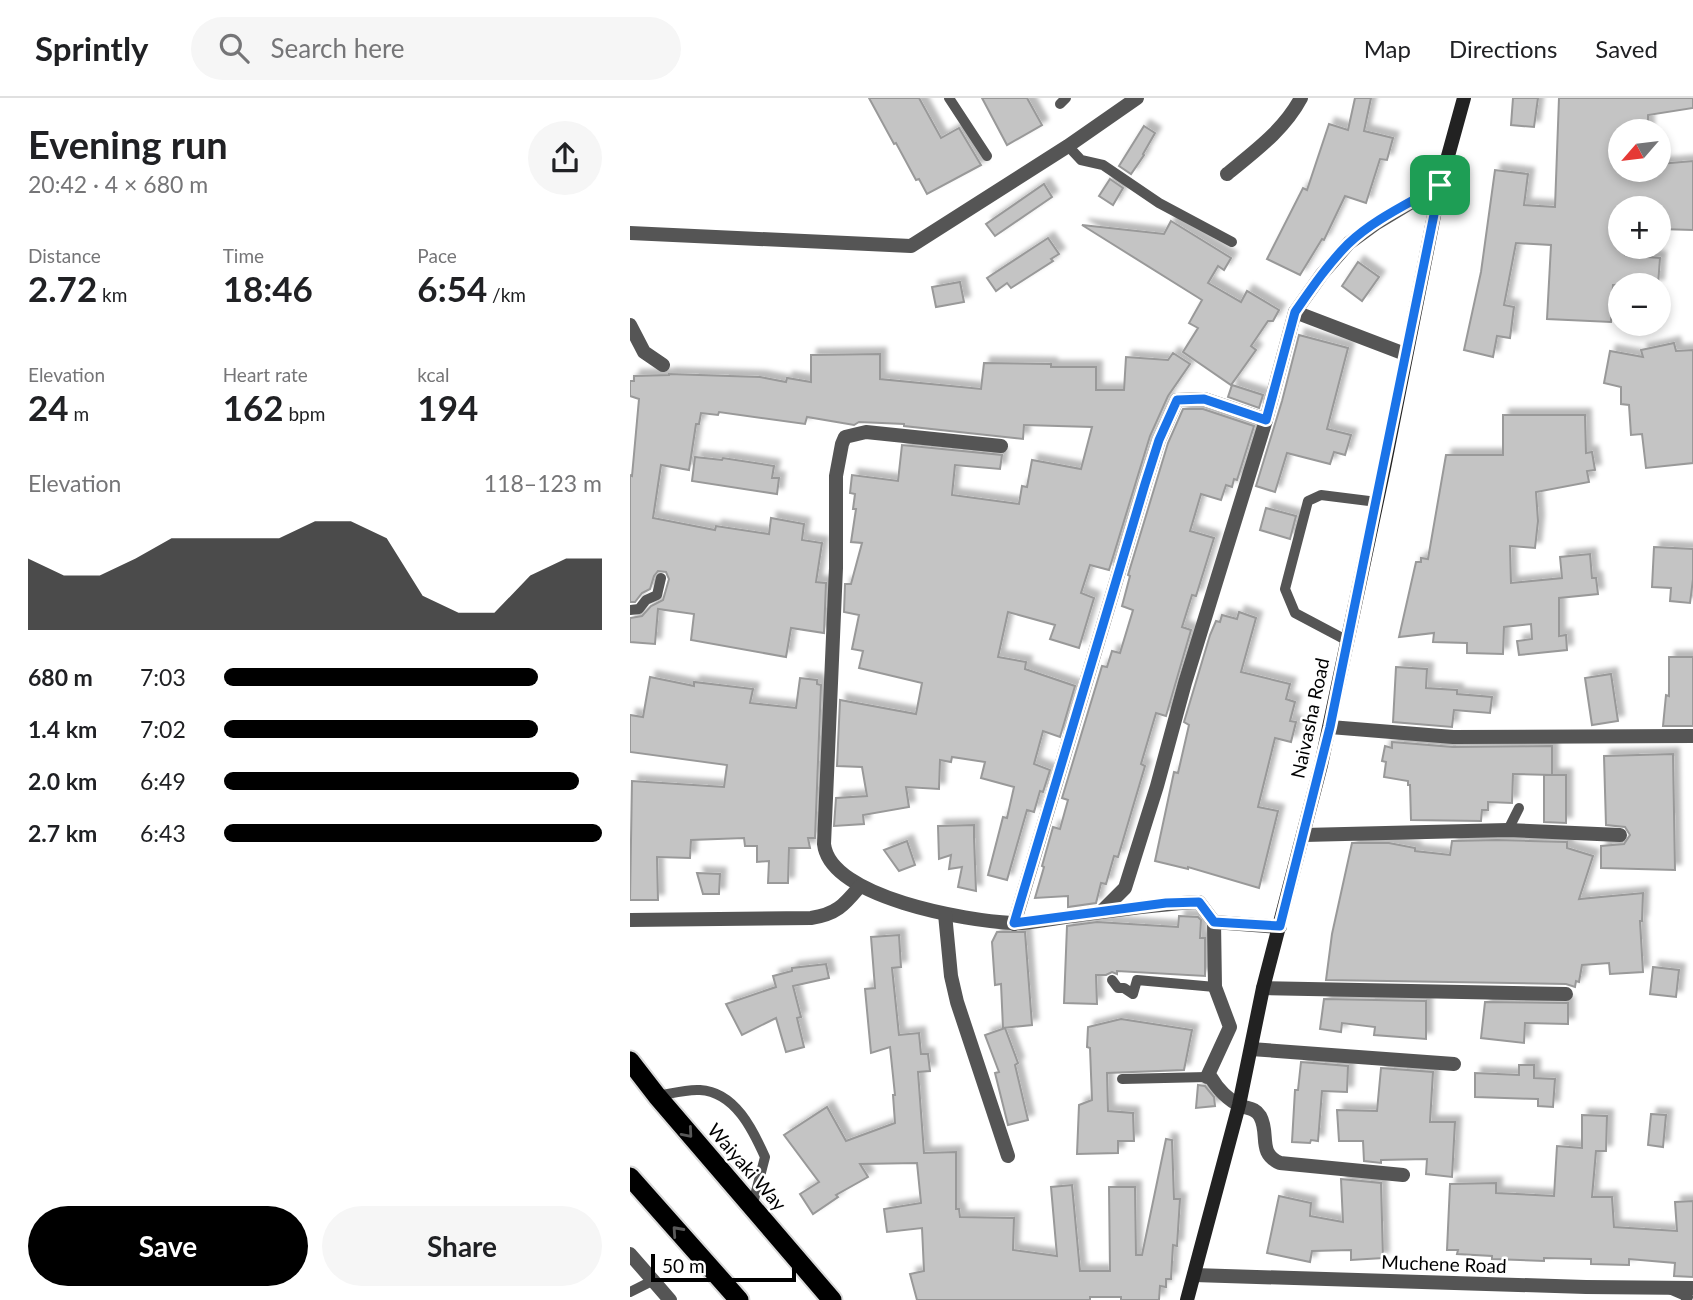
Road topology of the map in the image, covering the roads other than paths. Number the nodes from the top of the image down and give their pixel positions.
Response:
1 (950, 98) edge
2 (1137, 98) edge
3 (1301, 98) edge
4 (1464, 98) edge
5 (1068, 146) junction
6 (987, 156) dead end
7 (1227, 174) dead end
8 (1440, 185) junction
9 (630, 233) edge
10 (1232, 242) dead end
11 (1295, 312) junction
12 (630, 325) edge
13 (1405, 354) junction
14 (663, 365) dead end
15 (1266, 420) junction
16 (1001, 446) dead end
17 (1377, 502) junction
18 (661, 578) dead end
19 (630, 610) edge
20 (1346, 640) junction
21 (1330, 727) junction
22 (1693, 736) edge
23 (1519, 808) dead end
24 (1508, 830) junction
25 (1304, 835) junction
26 (1620, 835) dead end
27 (860, 886) junction
28 (1101, 912) junction
29 (945, 914) junction
30 (630, 920) edge
31 (1214, 922) junction
32 (1014, 923) junction
33 (1280, 926) junction
34 (1112, 980) dead end
35 (1215, 986) junction
36 (1263, 988) junction
37 (1566, 994) dead end
38 (1251, 1049) junction
39 (630, 1061) edge
40 (1454, 1064) dead end
41 (1208, 1077) junction
42 (1122, 1079) dead end
43 (657, 1096) junction
44 (1239, 1105) junction
45 (1008, 1156) dead end
46 (1404, 1175) dead end
47 (630, 1177) edge
48 (752, 1207) junction
49 (630, 1254) edge
50 (1194, 1275) junction
51 (652, 1281) junction
52 (1663, 1287) junction
53 (1693, 1288) edge
54 (630, 1292) edge
55 (670, 1300) edge
56 (739, 1300) edge
57 (832, 1300) edge
58 (1187, 1300) edge
59 (1686, 1300) edge

1 - 6 lane
2 - 5 street
3 - 7 street
4 - 8 main road, Naivasha Road
5 - 9 street
5 - 10 lane
8 - 11 street
8 - 13 main road, Naivasha Road
11 - 13 street
11 - 15 street
12 - 14 street
13 - 17 main road, Naivasha Road
15 - 28 street
15 - 32 street
16 - 27 street
17 - 20 main road, Naivasha Road
17 - 20 lane
18 - 19 lane
20 - 21 main road, Naivasha Road
21 - 22 street
21 - 25 main road, Naivasha Road
23 - 24 lane
24 - 25 street
24 - 26 street
25 - 33 main road, Naivasha Road
27 - 29 street
27 - 30 street
28 - 31 street
28 - 32 street
29 - 32 street
29 - 45 street
31 - 33 street
31 - 35 street
33 - 36 main road, Naivasha Road
34 - 35 lane
35 - 41 street
36 - 37 street
36 - 38 main road, Naivasha Road
38 - 40 street
38 - 44 main road, Naivasha Road
39 - 43 highway, Waiyaki Way
41 - 42 lane
41 - 44 street
43 -> 48 highway, Waiyaki Way
43 - 48 lane
44 - 46 street
44 - 50 main road, Naivasha Road
56 -> 47 highway
48 - 57 highway, Waiyaki Way
49 - 51 street
50 - 52 street, Muchene Road
50 - 58 main road, Naivasha Road
51 - 54 lane
51 - 55 street
52 - 53 street, Muchene Road
52 - 59 lane

